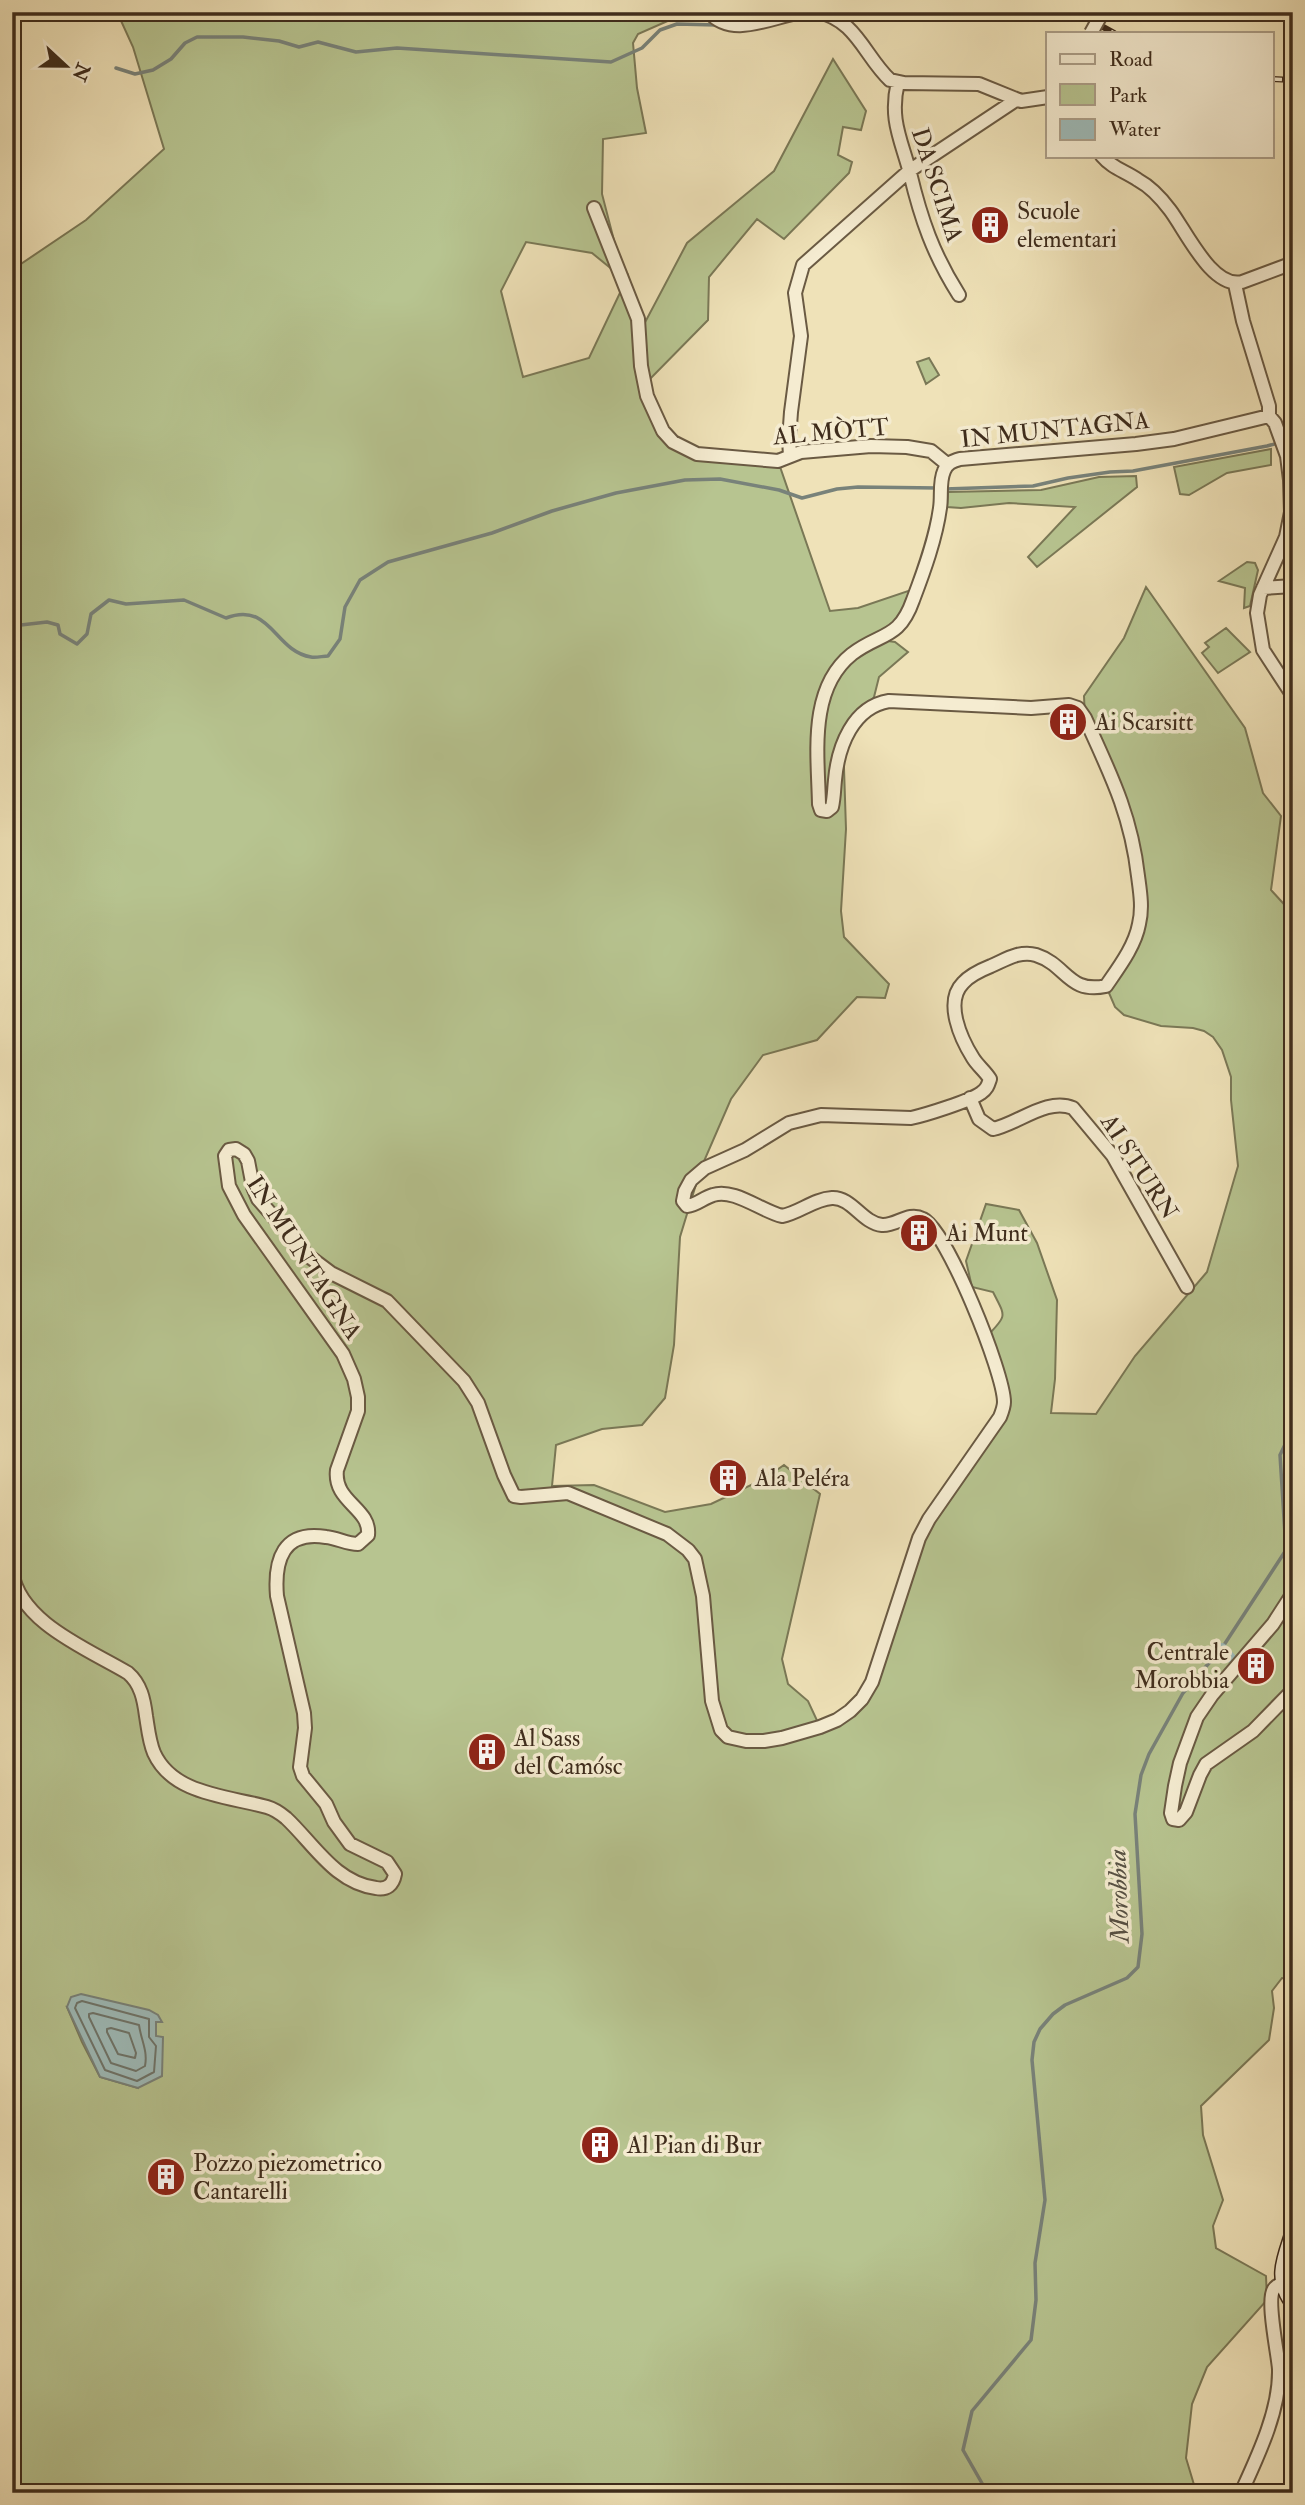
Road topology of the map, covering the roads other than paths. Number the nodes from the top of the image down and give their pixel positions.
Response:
1 (709, 12) edge
2 (804, 12) edge
3 (817, 12) edge
4 (1102, 14) edge
5 (1092, 32) edge
6 (898, 82) junction
7 (1046, 97) edge
8 (1016, 100) junction
9 (1104, 158) edge
10 (909, 171) junction
11 (594, 208) dead end
12 (1293, 263) edge
13 (1235, 284) junction
14 (959, 295) dead end
15 (1269, 416) junction
16 (790, 455) junction
17 (947, 464) junction
18 (1293, 586) edge
19 (1263, 588) junction
20 (1293, 696) edge
21 (970, 1098) junction
22 (1187, 1287) dead end
23 (13, 1575) edge
24 (1293, 1592) edge
25 (1293, 1690) edge
26 (1293, 2235) edge
27 (1283, 2283) junction
28 (1293, 2302) edge
29 (1241, 2493) edge

1 - 2 street
3 - 6 street
4 - 5 street, bridge
6 - 8 street
6 - 10 street, DA SCIMA
7 - 8 street
8 - 10 street
9 - 13 street
10 - 14 street, DA SCIMA
10 - 16 street
11 - 16 street, AL MÒTT
12 - 13 street
13 - 15 street
15 - 17 street, IN MUNTAGNA
15 - 19 street
16 - 17 street, AL MÒTT
17 - 21 street, IN MUNTAGNA
18 - 19 street
19 - 20 street
21 - 22 street, AI STURN
21 - 23 street, IN MUNTAGNA
24 - 25 street
26 - 27 street
27 - 28 street
27 - 29 street

